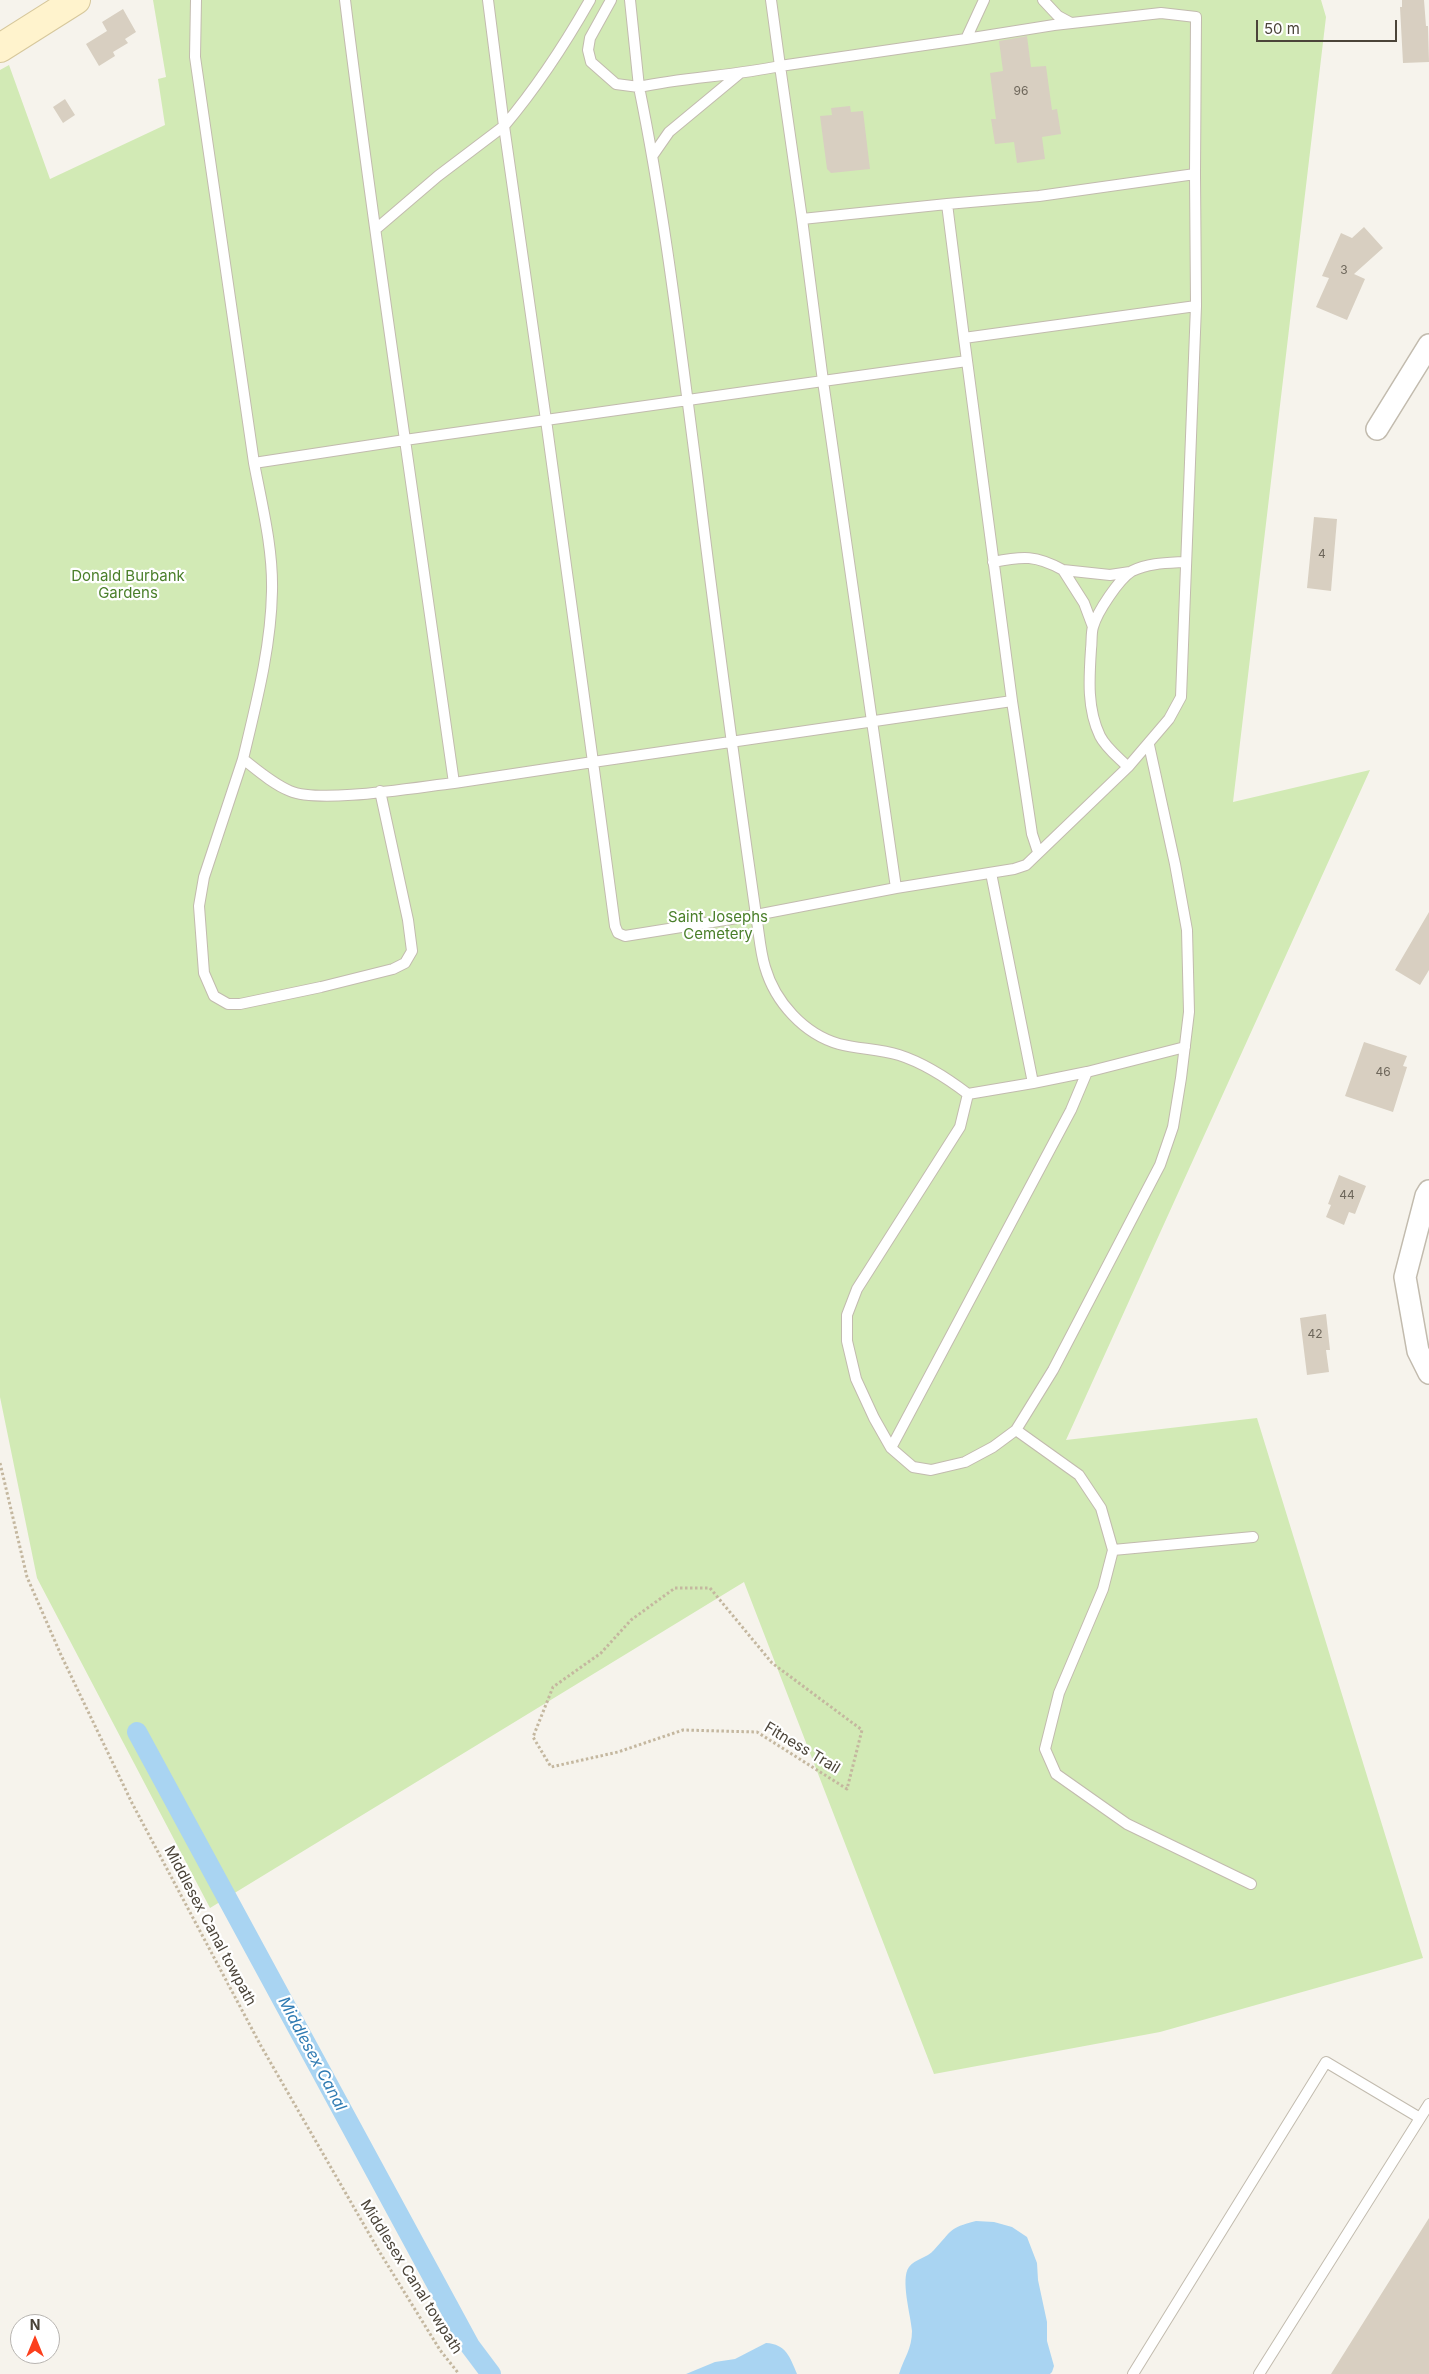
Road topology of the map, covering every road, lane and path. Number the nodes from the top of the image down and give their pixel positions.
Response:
1 (76, 0) edge
2 (196, 0) edge
3 (345, 0) edge
4 (488, 0) edge
5 (590, 0) edge
6 (611, 0) edge
7 (630, 0) edge
8 (771, 0) edge
9 (984, 0) edge
10 (1043, 0) edge
11 (1071, 23) junction
12 (966, 39) junction
13 (0, 48) edge
14 (780, 66) junction
15 (739, 74) junction
16 (639, 87) junction
17 (504, 126) junction
18 (653, 155) junction
19 (1195, 174) junction
20 (947, 204) junction
21 (802, 218) junction
22 (376, 229) junction
23 (1196, 306) junction
24 (964, 338) junction
25 (1429, 345) edge
26 (967, 361) junction
27 (823, 381) junction
28 (687, 400) junction
29 (546, 420) junction
30 (1376, 429) dead end
31 (404, 440) junction
32 (254, 463) junction
33 (994, 562) junction
34 (1184, 562) junction
35 (1063, 570) junction
36 (1130, 572) junction
37 (1092, 627) junction
38 (1012, 701) junction
39 (874, 722) junction
40 (731, 742) junction
41 (1149, 745) junction
42 (243, 759) junction
43 (593, 762) junction
44 (1128, 767) junction
45 (454, 783) junction
46 (380, 791) junction
47 (1038, 852) junction
48 (991, 873) junction
49 (896, 888) junction
50 (756, 915) junction
51 (1185, 1047) junction
52 (1086, 1072) junction
53 (1033, 1083) junction
54 (968, 1094) junction
55 (1429, 1191) edge
56 (1429, 1373) edge
57 (1016, 1430) junction
58 (891, 1448) junction
59 (0, 1462) edge
60 (1253, 1537) dead end
61 (1113, 1550) junction
62 (601, 1653) joint
63 (1252, 1884) dead end
64 (1429, 2104) edge
65 (1420, 2118) junction
66 (458, 2374) edge
67 (1133, 2374) edge
68 (1259, 2374) edge

1 - 13 main road
2 - 32 lane
3 - 22 lane
4 - 17 lane
5 - 17 lane
6 - 16 lane
7 - 16 lane
8 - 14 lane
9 - 12 lane
10 - 11 lane
11 - 12 lane
11 - 19 lane
12 - 14 lane
14 - 15 lane
14 - 21 lane
15 - 16 lane
15 - 18 lane
16 - 18 lane
17 - 22 lane
17 - 29 lane
18 - 28 lane
19 - 20 lane
19 - 23 lane
20 - 21 lane
20 - 24 lane
21 - 27 lane
22 - 31 lane
23 - 24 lane
23 - 34 lane
24 - 26 lane
25 - 30 street
26 - 27 lane
26 - 33 lane
27 - 28 lane
27 - 39 lane
28 - 29 lane
28 - 40 lane
29 - 31 lane
29 - 43 lane
31 - 32 lane
31 - 45 lane
32 - 42 lane
33 - 35 lane
33 - 38 lane
34 - 36 lane
34 - 41 lane
35 - 36 lane
35 - 37 lane
36 - 37 lane
37 - 44 lane
38 - 39 lane
38 - 47 lane
39 - 40 lane
39 - 49 lane
40 - 43 lane
40 - 50 lane
41 - 44 lane
41 - 51 lane
42 - 46 lane
42 - 46 lane
43 - 45 lane
43 - 50 lane
44 - 47 lane
45 - 46 lane
47 - 48 lane
48 - 49 lane
48 - 53 lane
49 - 50 lane
50 - 54 lane
51 - 52 lane
51 - 57 lane
52 - 53 lane
52 - 58 lane
53 - 54 lane
54 - 58 lane
55 - 56 street
57 - 58 lane
57 - 61 lane
59 - 66 path, Middlesex Canal towpath
60 - 61 lane
61 - 63 lane
62 - 62 path, Fitness Trail
64 - 65 lane
65 - 67 lane
65 - 68 lane

